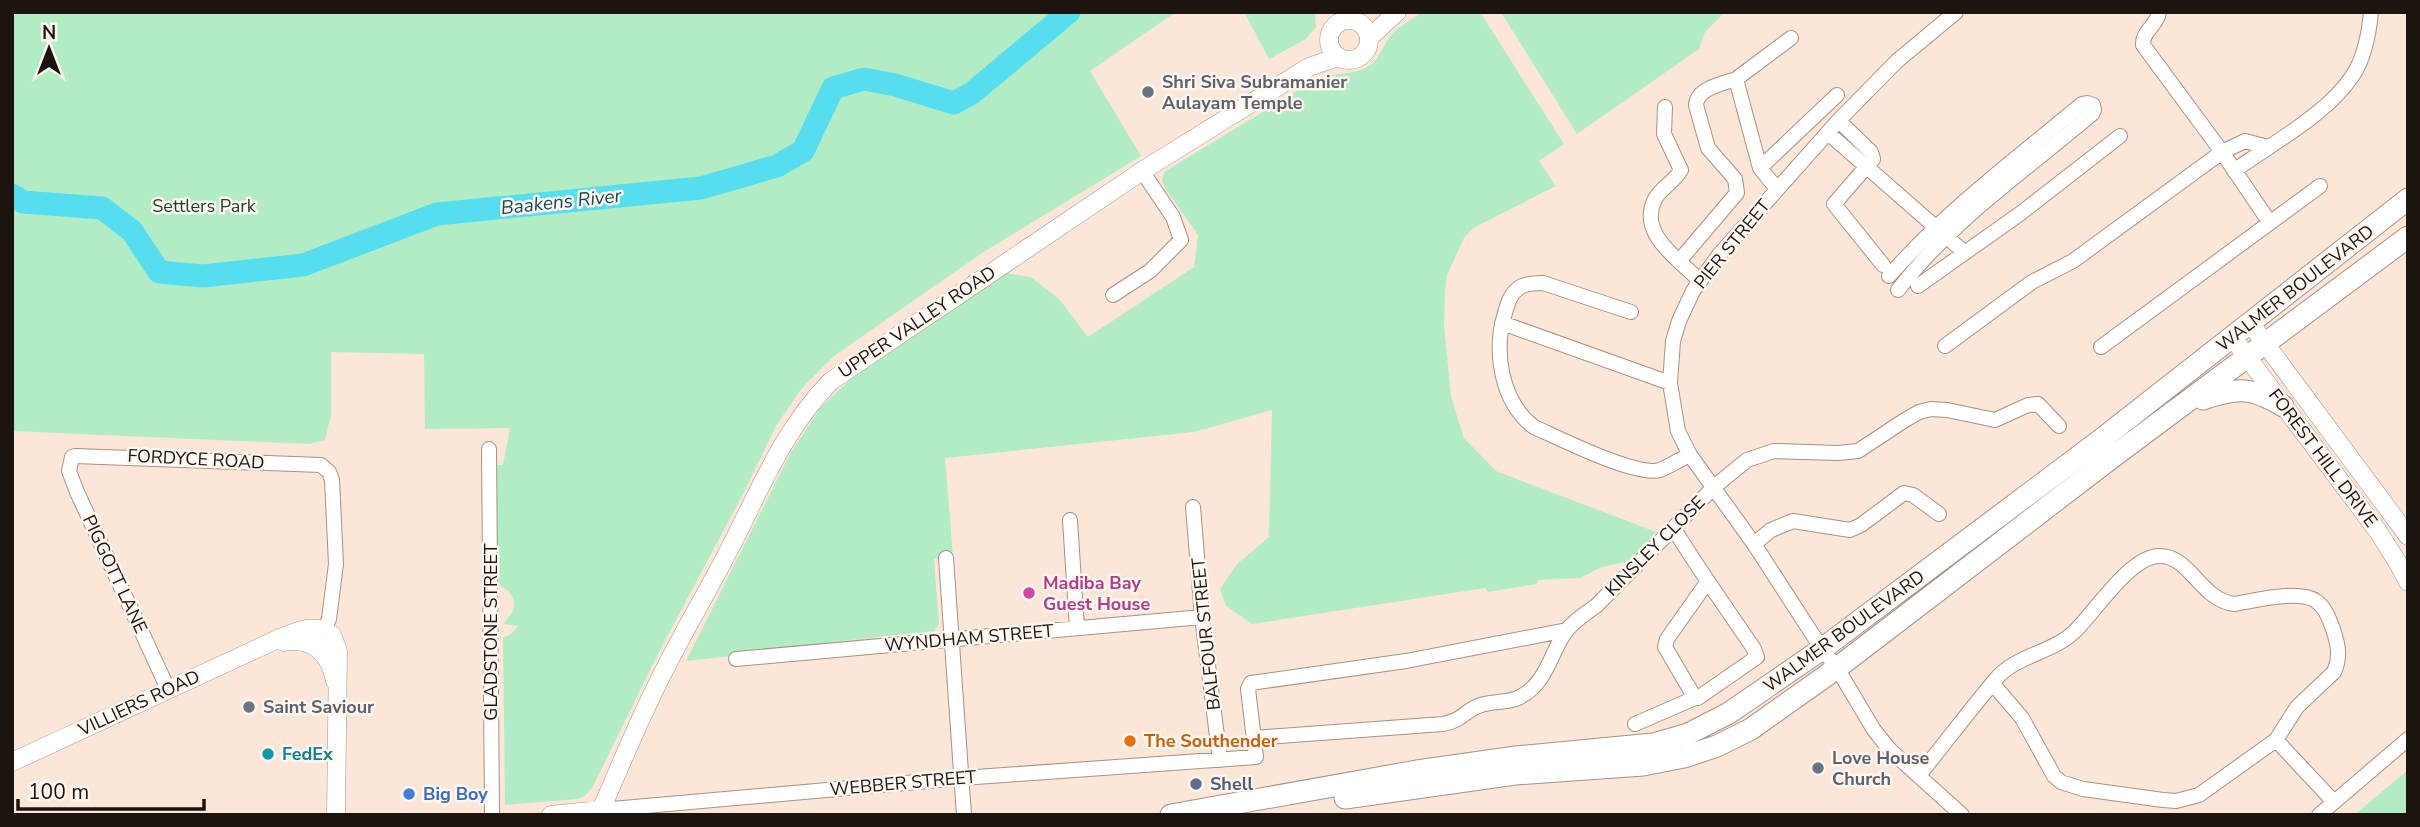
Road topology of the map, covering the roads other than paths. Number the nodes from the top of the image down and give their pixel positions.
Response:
1 (1955, 12) edge
2 (2159, 12) edge
3 (2371, 12) edge
4 (1394, 15) edge
5 (1343, 30) edge
6 (1791, 38) dead end
7 (1736, 79) junction
8 (1837, 95) dead end
9 (1665, 107) dead end
10 (1839, 121) junction
11 (1828, 133) junction
12 (2120, 136) dead end
13 (2267, 147) junction
14 (2229, 149) junction
15 (1760, 167) junction
16 (1866, 169) junction
17 (1142, 171) junction
18 (2234, 172) junction
19 (2320, 186) dead end
20 (1777, 189) junction
21 (2408, 199) edge
22 (2270, 223) junction
23 (1940, 232) junction
24 (2408, 237) edge
25 (1964, 252) junction
26 (1680, 260) junction
27 (1700, 281) junction
28 (1918, 286) dead end
29 (1898, 290) dead end
30 (1113, 295) dead end
31 (1631, 313) dead end
32 (1502, 323) junction
33 (2250, 323) junction
34 (2232, 337) junction
35 (2266, 344) junction
36 (1945, 346) dead end
37 (2101, 347) dead end
38 (2248, 358) junction
39 (1670, 383) junction
40 (2185, 405) junction
41 (2283, 405) junction
42 (2059, 426) dead end
43 (489, 449) dead end
44 (1690, 454) junction
45 (72, 457) joint
46 (1714, 487) junction
47 (1193, 507) dead end
48 (1939, 514) dead end
49 (1070, 520) dead end
50 (1674, 528) junction
51 (2408, 536) edge
52 (1754, 544) junction
53 (946, 558) dead end
54 (1709, 581) junction
55 (2408, 582) edge
56 (1202, 617) junction
57 (1077, 628) junction
58 (325, 630) junction
59 (1567, 630) junction
60 (952, 640) junction
61 (265, 646) junction
62 (315, 647) junction
63 (1822, 649) junction
64 (736, 659) dead end
65 (1837, 668) junction
66 (1993, 684) junction
67 (336, 688) junction
68 (168, 690) junction
69 (1695, 698) junction
70 (1635, 724) dead end
71 (1254, 738) junction
72 (2408, 739) edge
73 (2276, 740) junction
74 (1220, 760) junction
75 (12, 762) edge
76 (1919, 775) junction
77 (962, 778) junction
78 (2334, 802) junction
79 (1943, 809) edge
80 (601, 810) junction
81 (336, 815) edge
82 (492, 815) edge
83 (551, 815) edge
84 (964, 815) edge
85 (1171, 815) edge
86 (1249, 815) edge
87 (1962, 815) edge
88 (2319, 815) edge

1 - 10 street, PIER STREET
2 - 14 street
3 - 13 street
4 - 5 street, UPPER VALLEY ROAD
5 - 17 street, UPPER VALLEY ROAD
6 - 7 street
7 - 15 street
7 - 26 street
8 - 15 street
9 - 26 street
10 - 11 street, PIER STREET
10 - 16 street
11 - 16 street
11 - 20 street, PIER STREET
12 - 25 street
13 - 14 street
13 - 18 street
14 - 18 street
14 - 36 street
15 - 20 street
16 - 23 street
16 - 23 street
17 - 30 street
17 - 80 street, UPPER VALLEY ROAD
18 - 22 street
19 - 22 street
20 - 27 street, PIER STREET
21 - 33 main road, WALMER BOULEVARD
22 - 37 street
23 - 23 street
23 - 25 street
23 - 29 street
24 - 35 main road, WALMER BOULEVARD
25 - 28 street
26 - 27 street
27 - 39 street, PIER STREET
31 - 32 street
32 - 39 street
32 - 44 street
33 - 34 main road, WALMER BOULEVARD
33 - 35 street, FOREST HILL DRIVE
34 - 38 street, FOREST HILL DRIVE
34 - 63 main road, WALMER BOULEVARD
35 - 38 main road, WALMER BOULEVARD
35 - 51 street, FOREST HILL DRIVE
38 - 40 main road, WALMER BOULEVARD
38 - 41 street, FOREST HILL DRIVE
39 - 44 street, PIER STREET
40 - 41 main road
40 - 65 main road, WALMER BOULEVARD
41 - 55 street, FOREST HILL DRIVE
42 - 46 street, KINSLEY CLOSE
43 - 82 street, GLADSTONE STREET
44 - 46 street, PIER STREET
45 - 58 street, FORDYCE ROAD
45 - 68 street, PIGGOTT LANE
46 - 50 street, KINSLEY CLOSE
46 - 52 street, PIER STREET
47 - 56 street, BALFOUR STREET
48 - 52 street
49 - 57 street
50 - 54 street
50 - 59 street, KINSLEY CLOSE
52 - 63 street, PIER STREET
53 - 60 street
54 - 69 street
54 - 69 street
56 - 57 street, WYNDHAM STREET
56 - 74 street, BALFOUR STREET
57 - 60 street, WYNDHAM STREET
58 - 61 street, VILLIERS ROAD
58 - 62 street
58 - 67 street
59 - 71 street
59 - 71 street
60 - 64 street, WYNDHAM STREET
60 - 77 street
61 - 62 street, VILLIERS ROAD
61 - 68 street, VILLIERS ROAD
62 - 67 street
63 - 65 street, PIER STREET
63 - 85 main road, WALMER BOULEVARD
65 - 76 street, PIER STREET
65 - 86 main road, WALMER BOULEVARD
66 - 73 street
66 - 73 street
66 - 76 street
67 - 81 street
68 - 75 street, VILLIERS ROAD
69 - 70 street
71 - 74 street, WEBBER STREET
72 - 78 street
73 - 78 street
74 - 77 street, WEBBER STREET
76 - 79 street, PIER STREET
77 - 80 street, WEBBER STREET
77 - 84 street
78 - 88 street
79 - 87 street, PIER STREET
80 - 83 street, WEBBER STREET

